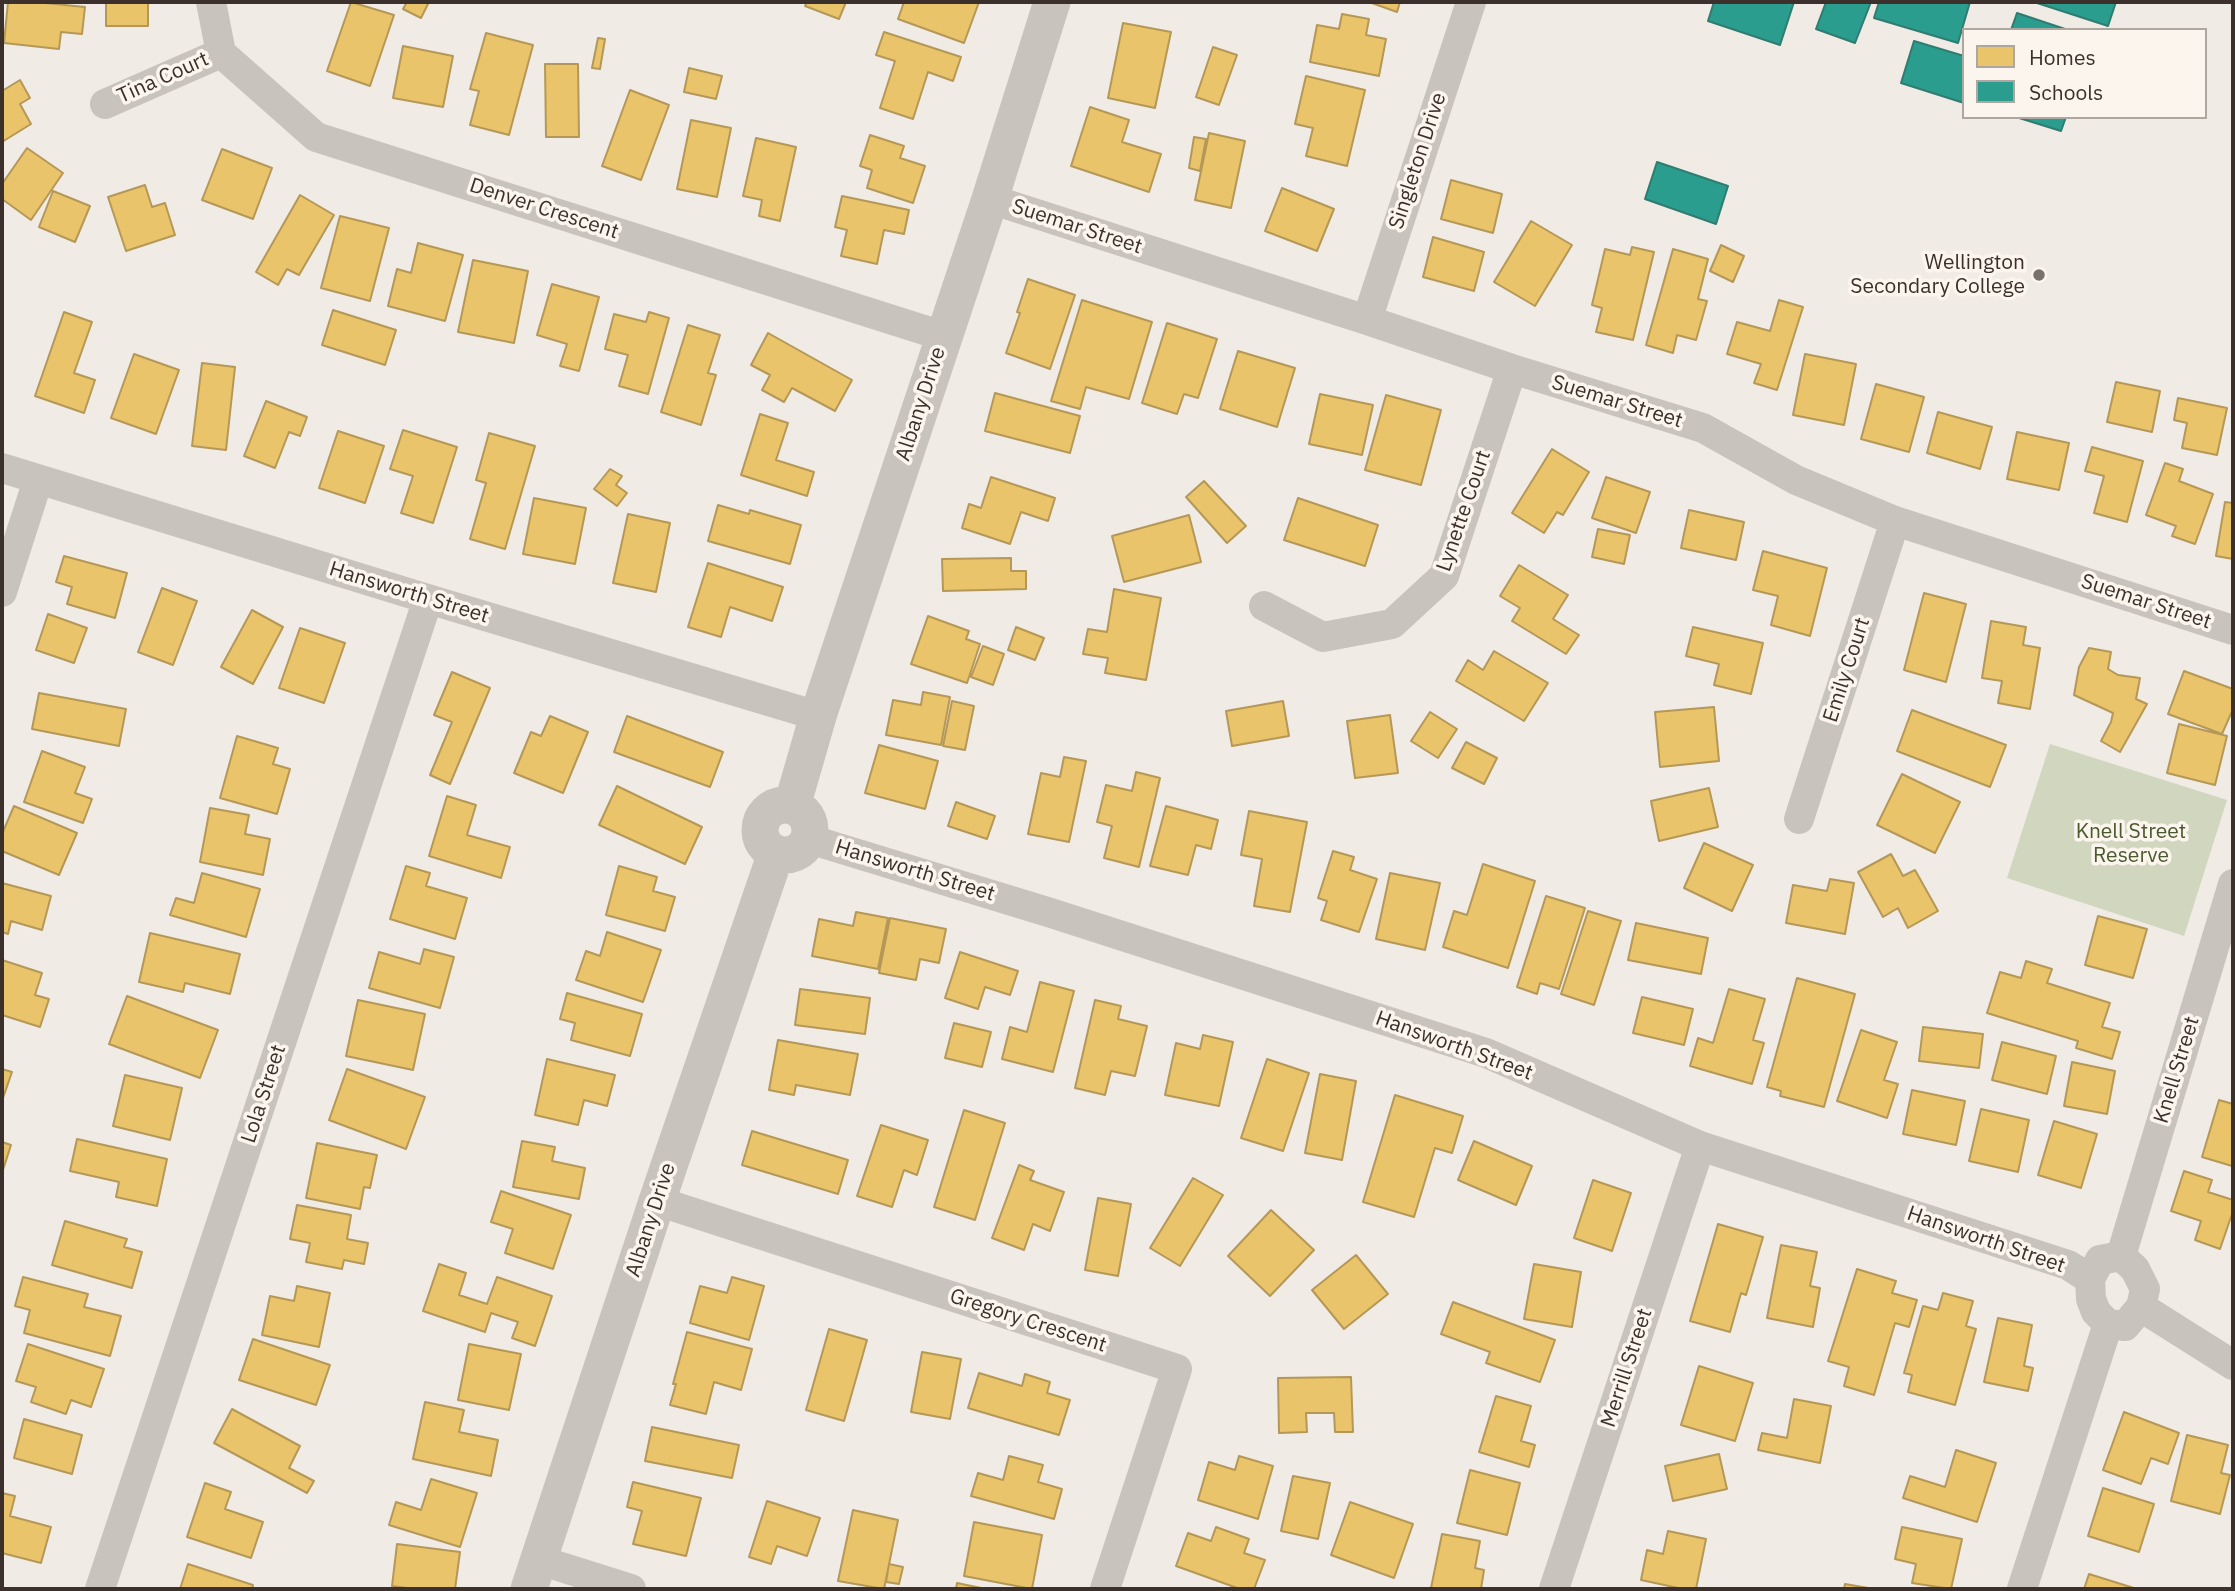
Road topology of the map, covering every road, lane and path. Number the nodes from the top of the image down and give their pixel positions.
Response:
1 (211, 2) edge
2 (1052, 2) edge
3 (1471, 2) edge
4 (221, 53) junction
5 (105, 104) dead end
6 (990, 199) junction
7 (1367, 320) junction
8 (943, 336) junction
9 (1512, 369) junction
10 (2, 468) edge
11 (38, 480) junction
12 (1895, 521) junction
13 (2, 592) edge
14 (428, 599) junction
15 (1264, 606) dead end
16 (2233, 630) edge
17 (818, 716) junction
18 (1799, 819) dead end
19 (792, 846) junction
20 (2233, 884) edge
21 (1700, 1146) junction
22 (657, 1201) junction
23 (2121, 1256) junction
24 (2090, 1279) junction
25 (2141, 1307) junction
26 (2108, 1324) junction
27 (2233, 1366) edge
28 (534, 1575) edge
29 (100, 1589) edge
30 (631, 1589) edge
31 (1105, 1589) edge
32 (1554, 1589) edge
33 (2022, 1589) edge

1 - 4 street
2 - 6 street, Albany Drive
3 - 7 street, Singleton Drive
4 - 5 street, Tina Court
4 - 8 street, Denver Crescent
6 - 7 street, Suemar Street
6 - 8 street, Albany Drive
7 - 9 street, Suemar Street
8 - 17 street, Albany Drive
9 - 12 street, Suemar Street
9 - 15 street, Lynette Court
10 - 11 street, Hansworth Street
11 - 13 street
11 - 14 street, Hansworth Street
12 - 16 street, Suemar Street
12 - 18 street, Emily Court
14 - 17 street, Hansworth Street
14 - 29 street, Lola Street
17 - 19 street, Albany Drive
19 - 21 street, Hansworth Street
19 - 22 street, Albany Drive
20 - 23 street, Knell Street
21 - 24 street, Hansworth Street
21 - 32 street, Merrill Street
22 - 28 street, Albany Drive
22 - 31 street, Gregory Crescent
23 - 24 street
23 - 25 street
24 - 26 street
25 - 26 street
25 - 27 street
26 - 33 street
28 - 30 street

